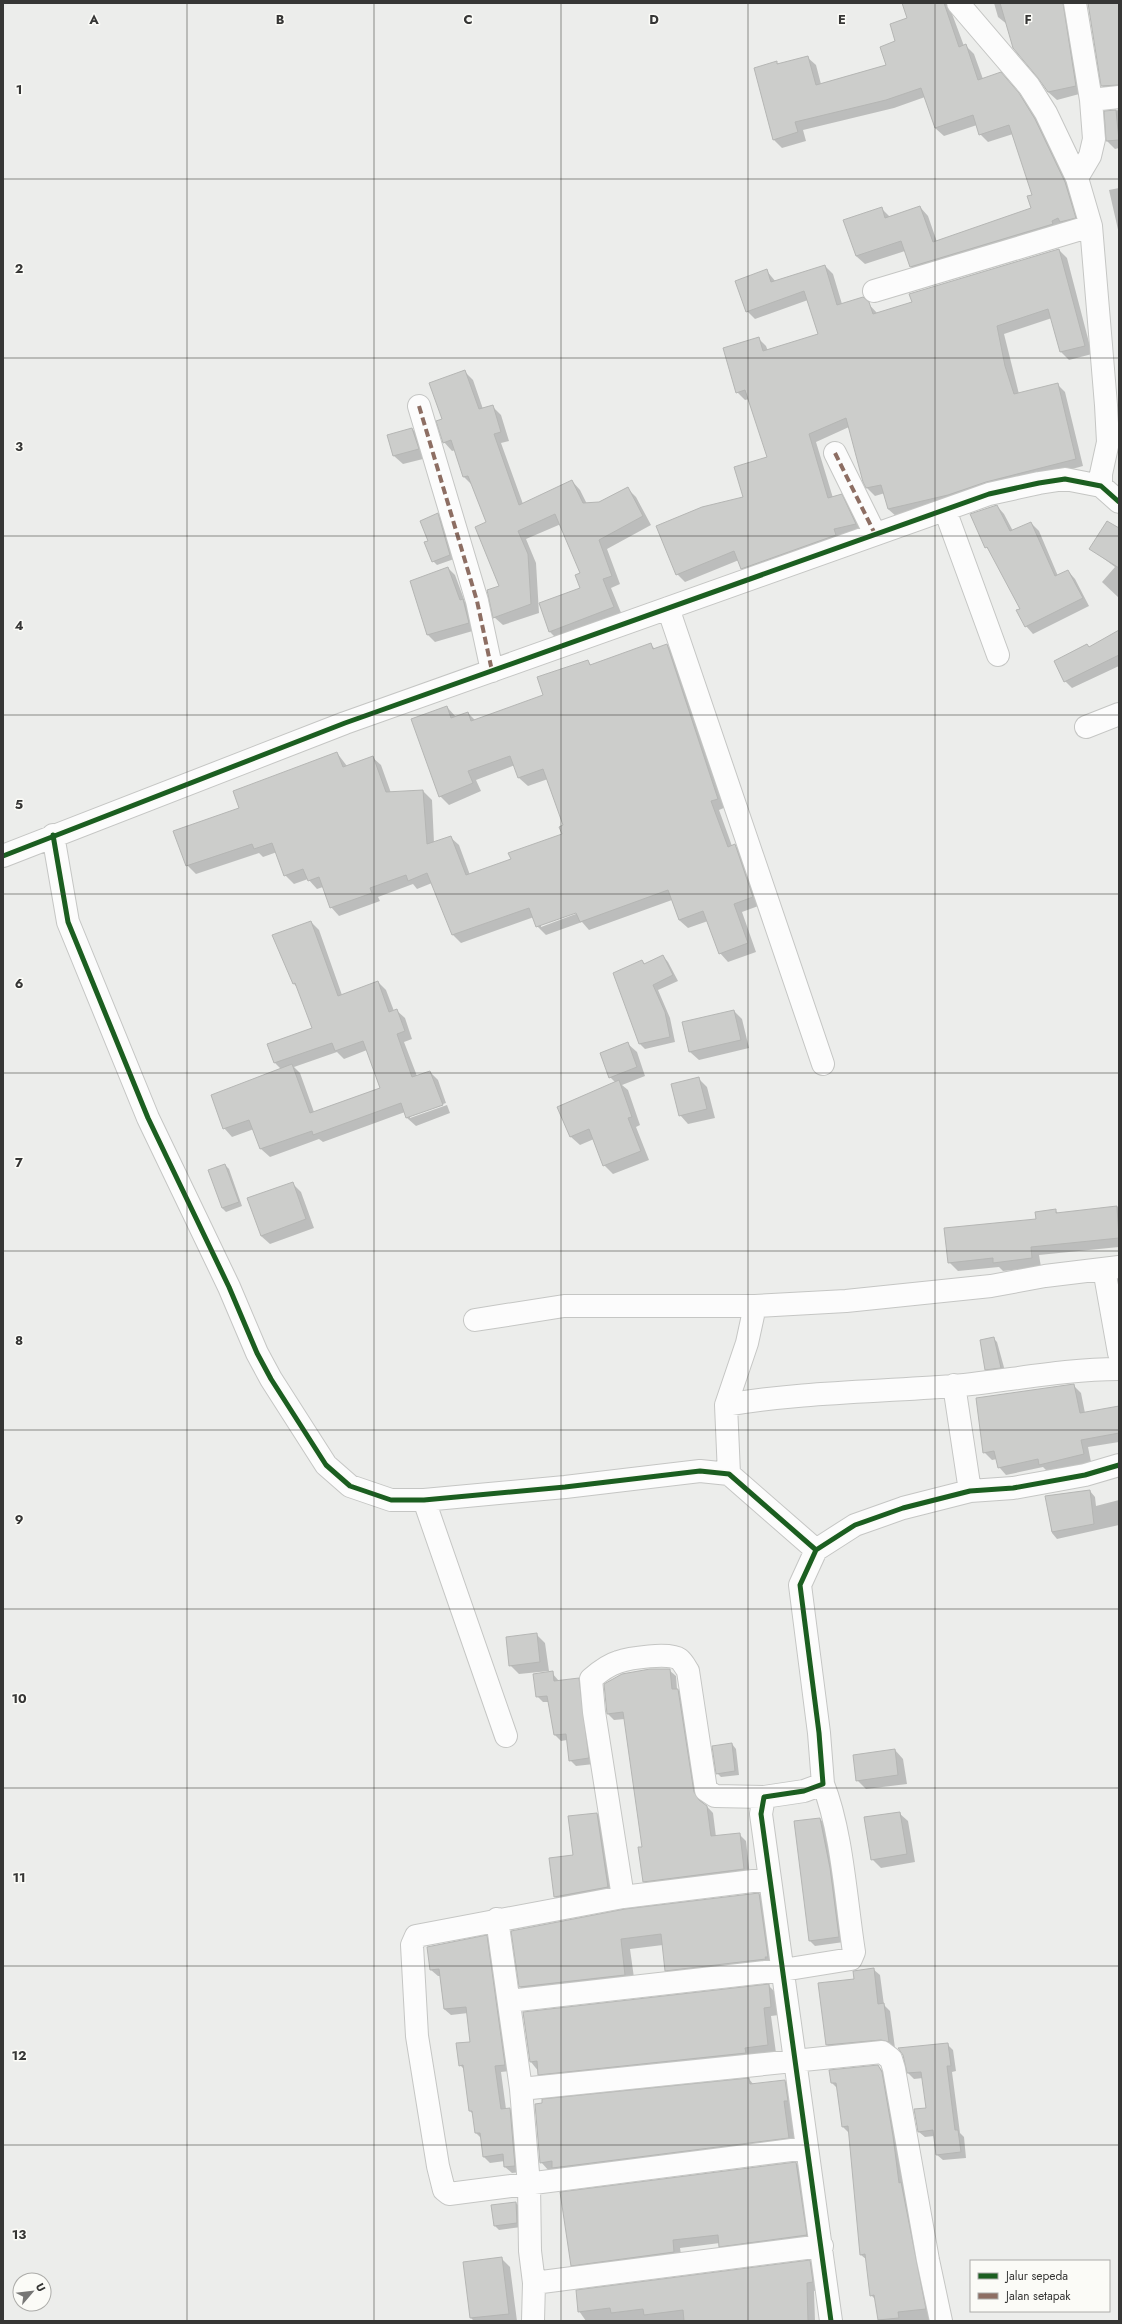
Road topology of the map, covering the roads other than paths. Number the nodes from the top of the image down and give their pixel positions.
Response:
1 (958, 3) edge
2 (1076, 3) edge
3 (1119, 97) edge
4 (1091, 100) junction
5 (1077, 178) junction
6 (1091, 226) junction
7 (874, 291) dead end
8 (419, 406) dead end
9 (835, 453) dead end
10 (1101, 486) junction
11 (1119, 502) edge
12 (945, 510) junction
13 (875, 534) junction
14 (668, 608) junction
15 (998, 655) dead end
16 (492, 671) junction
17 (1119, 714) edge
18 (1086, 727) dead end
19 (54, 835) junction
20 (3, 856) edge
21 (823, 1064) dead end
22 (1112, 1268) edge
23 (755, 1306) junction
24 (475, 1320) dead end
25 (1119, 1353) edge
26 (1119, 1369) edge
27 (954, 1386) junction
28 (726, 1405) junction
29 (1119, 1465) edge
30 (729, 1474) junction
31 (970, 1491) junction
32 (424, 1500) junction
33 (816, 1550) junction
34 (506, 1736) dead end
35 (823, 1784) junction
36 (764, 1797) junction
37 (769, 1879) junction
38 (623, 1897) junction
39 (497, 1919) junction
40 (783, 1970) junction
41 (509, 2001) junction
42 (796, 2061) junction
43 (521, 2089) junction
44 (807, 2148) junction
45 (529, 2184) junction
46 (822, 2246) junction
47 (534, 2283) junction
48 (533, 2321) edge
49 (831, 2321) edge
50 (941, 2321) edge

1 - 5 street
2 - 4 street
3 - 4 street
4 - 5 street
5 - 6 street
6 - 7 street
6 - 10 street
8 - 16 street
9 - 13 street
10 - 11 street
10 - 12 street
12 - 13 street
12 - 15 street
13 - 14 street
14 - 16 street
14 - 21 street
16 - 19 street
17 - 18 street
19 - 20 street
19 - 32 street
22 - 23 street
22 - 25 street
23 - 24 street
23 - 28 street
26 - 27 street
27 - 28 street
27 - 31 street
28 - 30 street
29 - 31 street
30 - 32 street
30 - 33 street
31 - 33 street
32 - 34 street
33 - 35 street
35 - 36 street
35 - 40 street
36 - 37 street
36 - 38 street
37 - 38 street
37 - 40 street
38 - 39 street
39 - 41 street
39 - 45 street
40 - 41 street
40 - 42 street
41 - 43 street
42 - 43 street
42 - 44 street
42 - 50 street
43 - 45 street
44 - 45 street
44 - 46 street
45 - 47 street
46 - 47 street
46 - 49 street
47 - 48 street

